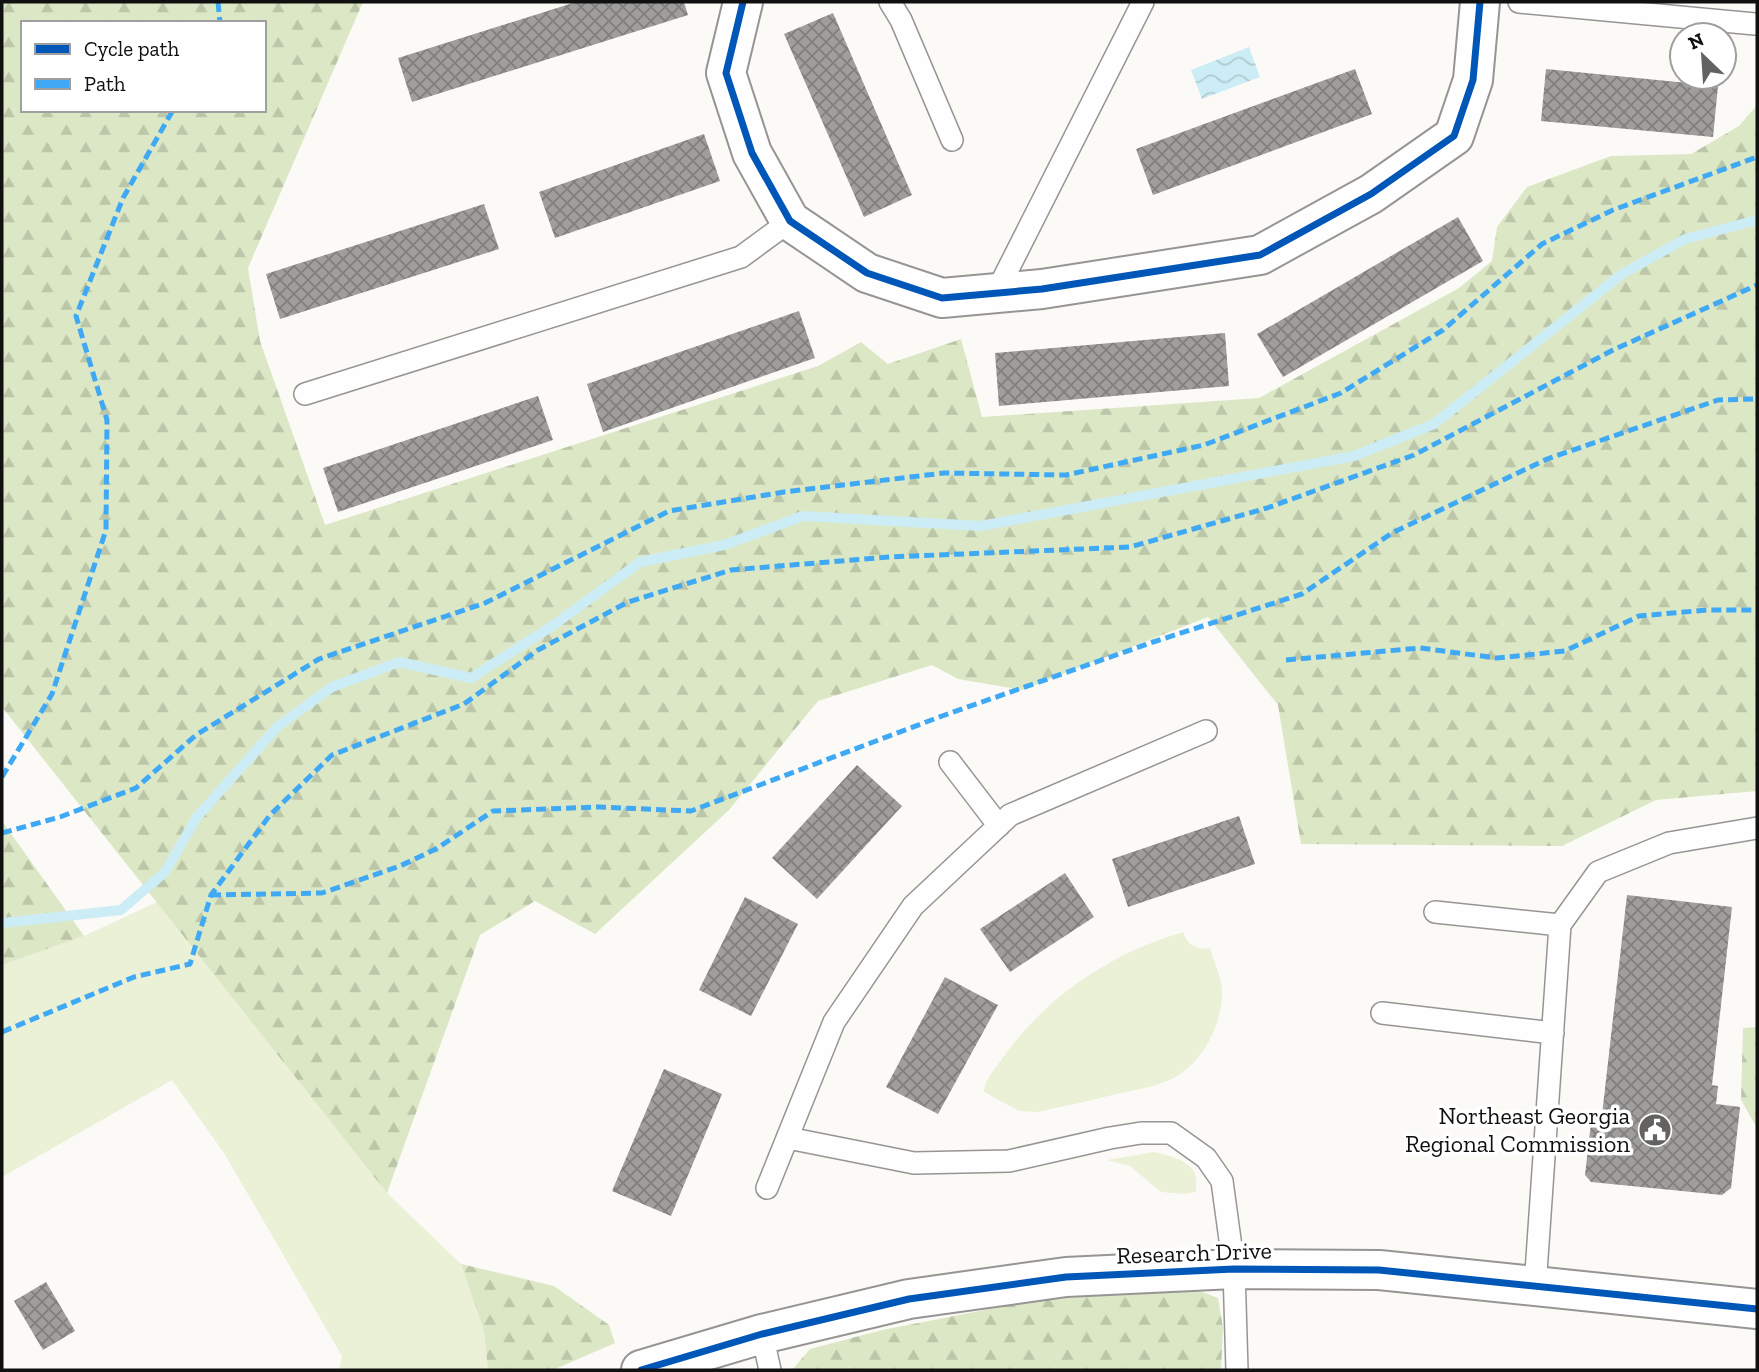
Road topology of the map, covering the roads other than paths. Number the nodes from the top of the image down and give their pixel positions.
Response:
1 (743, 2) edge
2 (890, 2) edge
3 (1143, 2) edge
4 (1480, 2) edge
5 (1519, 2) edge
6 (1755, 24) dead end
7 (952, 140) dead end
8 (790, 221) junction
9 (996, 293) junction
10 (305, 394) dead end
11 (1206, 731) dead end
12 (950, 762) dead end
13 (999, 826) junction
14 (1757, 828) edge
15 (1435, 912) dead end
16 (1560, 925) junction
17 (1382, 1013) dead end
18 (1553, 1033) junction
19 (788, 1138) junction
20 (767, 1188) dead end
21 (1234, 1269) junction
22 (1535, 1287) junction
23 (1757, 1308) edge
24 (766, 1352) edge
25 (641, 1370) edge
26 (1237, 1370) edge

1 - 8 street
2 - 7 lane
3 - 9 lane
4 - 9 street
5 - 6 lane
8 - 9 street
8 - 10 lane
11 - 13 lane
12 - 13 lane
13 - 19 lane
14 - 16 lane
15 - 16 lane
16 - 18 lane
17 - 18 lane
18 - 22 lane
19 - 20 lane
19 - 21 lane
21 - 22 street, Research Drive
21 - 24 street, Research Drive
21 - 26 lane
22 - 23 street, Research Drive
24 - 25 street, Research Drive

